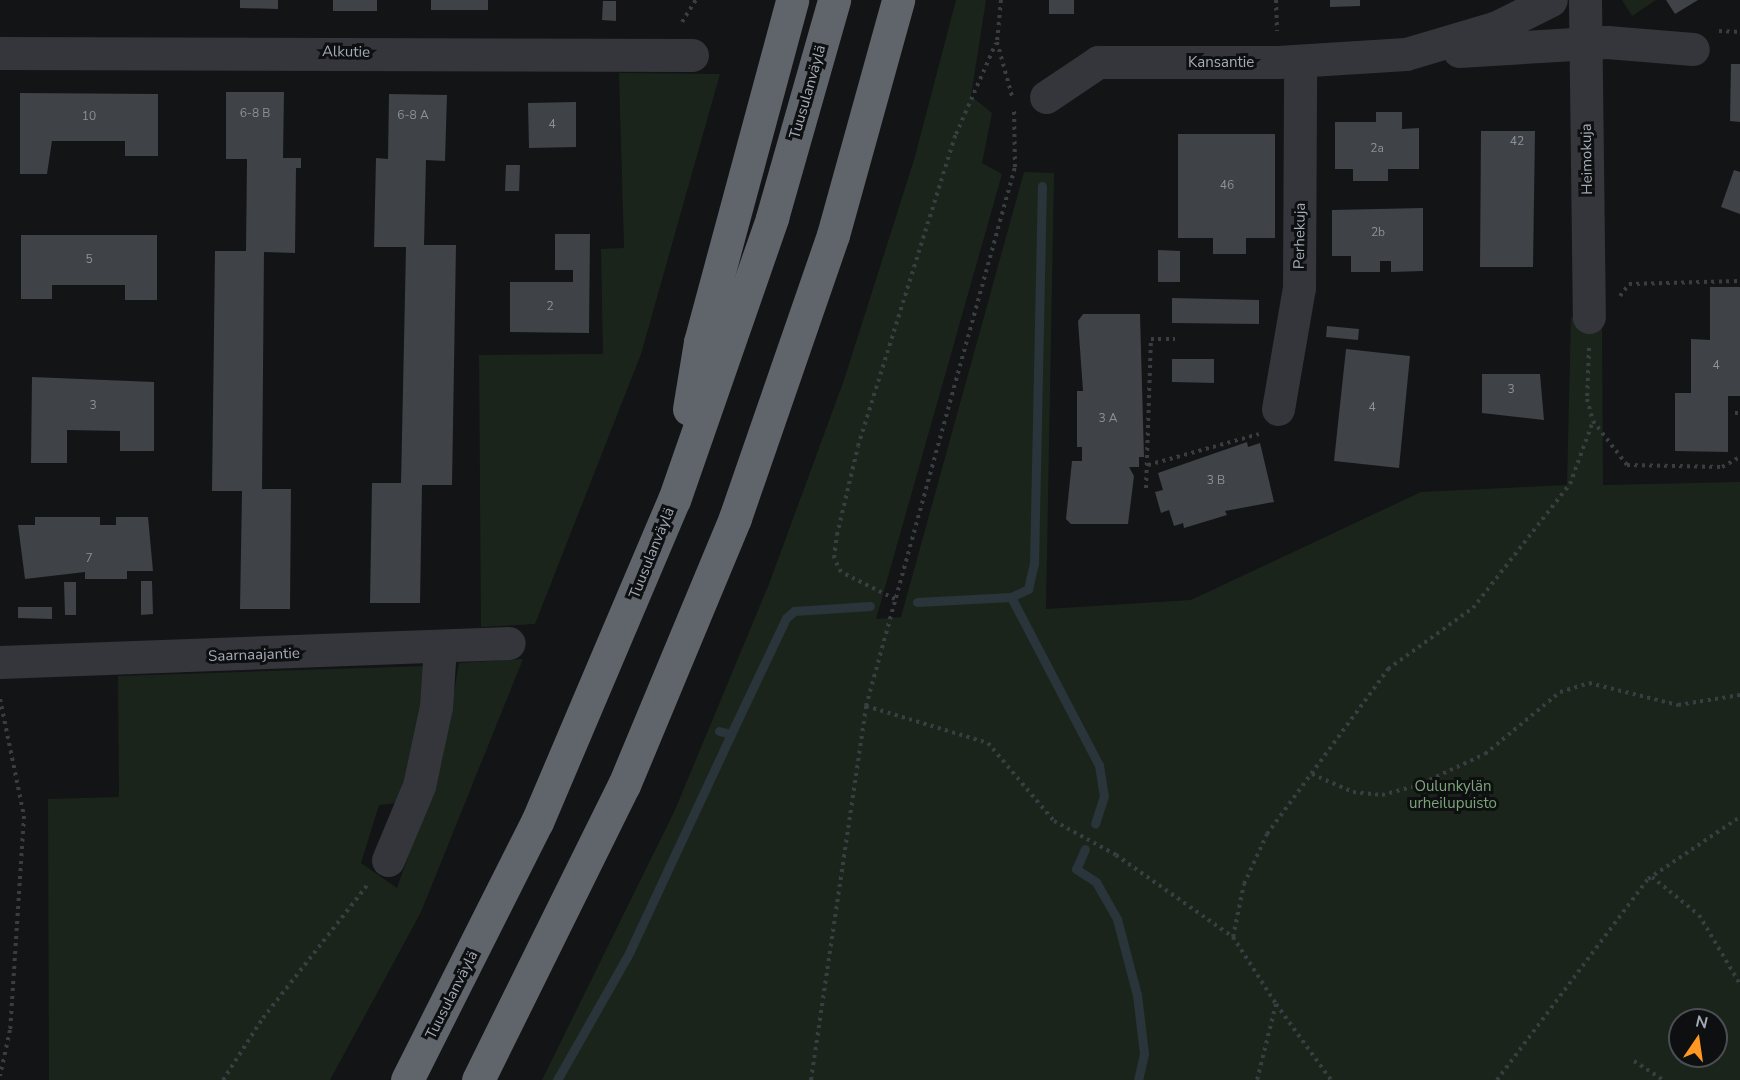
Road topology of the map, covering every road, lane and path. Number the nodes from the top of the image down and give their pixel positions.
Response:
1 (792, 0) edge
2 (834, 0) edge
3 (898, 0) edge
4 (1000, 0) edge
5 (1551, 0) edge
6 (1585, 0) edge
7 (997, 42) junction
8 (1587, 43) junction
9 (1693, 49) dead end
10 (0, 53) edge
11 (1406, 54) junction
12 (692, 55) dead end
13 (1300, 62) junction
14 (1046, 97) dead end
15 (1740, 281) edge
16 (1629, 284) dead end
17 (1589, 317) joint
18 (1175, 339) dead end
19 (1278, 409) joint
20 (1593, 421) junction
21 (1740, 457) edge
22 (1148, 465) junction
23 (1146, 488) dead end
24 (674, 500) junction
25 (895, 599) junction
26 (509, 643) dead end
27 (440, 647) junction
28 (0, 662) edge
29 (1740, 695) edge
30 (0, 699) edge
31 (866, 706) junction
32 (1312, 774) junction
33 (1740, 817) edge
34 (388, 860) joint
35 (1652, 877) junction
36 (1233, 937) junction
37 (1740, 984) edge
38 (1276, 1004) junction
39 (1634, 1061) dead end
40 (0, 1077) edge
41 (223, 1080) edge
42 (407, 1080) edge
43 (478, 1080) edge
44 (811, 1080) edge
45 (1257, 1080) edge
46 (1332, 1080) edge
47 (1497, 1080) edge
48 (1663, 1080) edge

1 - 24 highway
2 - 24 highway, Tuusulanväylä
3 - 43 highway
4 - 7 path
5 - 11 street, Kansantie
6 - 8 street, Heimokuja
7 - 25 path
7 - 25 path
8 - 9 street, Kansantie
8 - 11 street, Kansantie
8 - 17 street, Heimokuja
10 - 12 street, Alkutie
11 - 13 street, Kansantie
13 - 14 street, Kansantie
13 - 19 street, Perhekuja
15 - 16 path
17 - 20 path
18 - 22 path
19 - 22 path
20 - 21 path
20 - 32 path
22 - 23 path
24 - 42 highway, Tuusulanväylä
25 - 31 path
26 - 27 street, Saarnaajantie
27 - 28 street, Saarnaajantie
27 - 34 street
29 - 32 path
30 - 40 path
31 - 36 path
31 - 44 path
32 - 36 path
33 - 35 path
34 - 41 path
35 - 37 path
35 - 47 path
36 - 38 path
38 - 45 path
38 - 46 path
39 - 48 path

